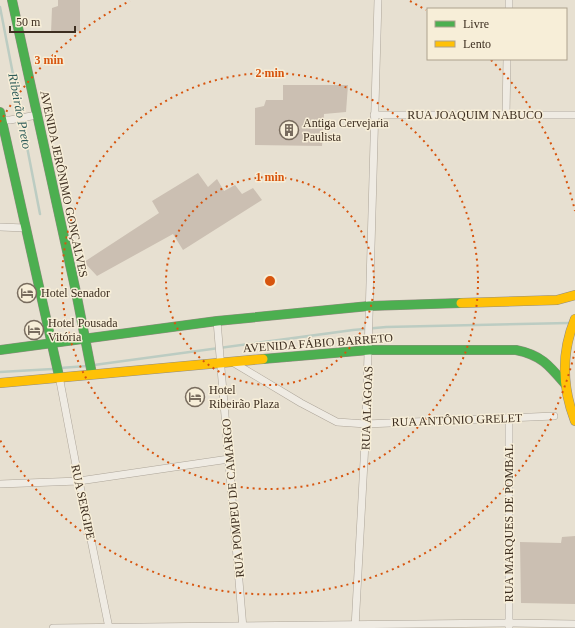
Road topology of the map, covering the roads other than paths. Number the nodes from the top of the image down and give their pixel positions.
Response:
1 (12, 0) edge
2 (378, 0) edge
3 (508, 60) edge
4 (374, 115) junction
5 (506, 115) junction
6 (575, 115) edge
7 (34, 116) junction
8 (3, 118) edge
9 (0, 227) edge
10 (26, 228) junction
11 (575, 295) edge
12 (370, 306) junction
13 (575, 320) edge
14 (217, 323) junction
15 (86, 342) junction
16 (53, 346) junction
17 (369, 348) junction
18 (0, 350) edge
19 (221, 359) junction
20 (232, 361) junction
21 (91, 370) junction
22 (58, 373) junction
23 (0, 382) edge
24 (565, 384) junction
25 (554, 416) dead end
26 (509, 418) junction
27 (575, 421) edge
28 (366, 424) junction
29 (229, 459) junction
30 (79, 481) junction
31 (0, 484) edge
32 (575, 624) edge
33 (509, 626) edge
34 (109, 627) edge
35 (243, 627) edge
36 (355, 627) edge
37 (53, 628) edge

1 - 7 main road, AVENIDA JERÔNIMO GONÇALVES
2 - 4 street, RUA ALAGOAS
3 - 5 street
4 - 5 street, RUA JOAQUIM NABUCO
4 - 12 street, RUA ALAGOAS
5 - 6 street, RUA JOAQUIM NABUCO
7 - 8 street
7 - 15 main road, AVENIDA JERÔNIMO GONÇALVES
8 - 10 main road
9 - 10 street
10 - 16 main road
11 - 12 main road
12 - 14 main road
12 - 17 street, RUA ALAGOAS
13 - 24 main road
14 - 15 main road
14 - 19 street, RUA POMPEU DE CAMARGO
15 - 16 main road
15 - 21 main road, AVENIDA JERÔNIMO GONÇALVES
16 - 18 main road
16 - 22 main road
17 - 20 main road, AVENIDA FÁBIO BARRETO
17 - 24 main road, AVENIDA FÁBIO BARRETO
17 - 28 street, RUA ALAGOAS
19 - 20 main road, AVENIDA FÁBIO BARRETO
19 - 21 main road, AVENIDA FÁBIO BARRETO
19 - 29 street, RUA POMPEU DE CAMARGO
20 - 28 street, RUA ANTÔNIO GRELET
21 - 22 main road, AVENIDA FÁBIO BARRETO
22 - 23 main road, AVENIDA FÁBIO BARRETO
22 - 30 street, RUA SERGIPE
24 - 27 main road
25 - 26 street, RUA ANTÔNIO GRELET
26 - 28 street, RUA ANTÔNIO GRELET
26 - 33 street, RUA MARQUES DE POMBAL
28 - 36 street, RUA ALAGOAS
29 - 30 street
29 - 35 street, RUA POMPEU DE CAMARGO
30 - 31 street
30 - 34 street, RUA SERGIPE
32 - 33 street
33 - 36 street
34 - 35 street
34 - 37 street
35 - 36 street

